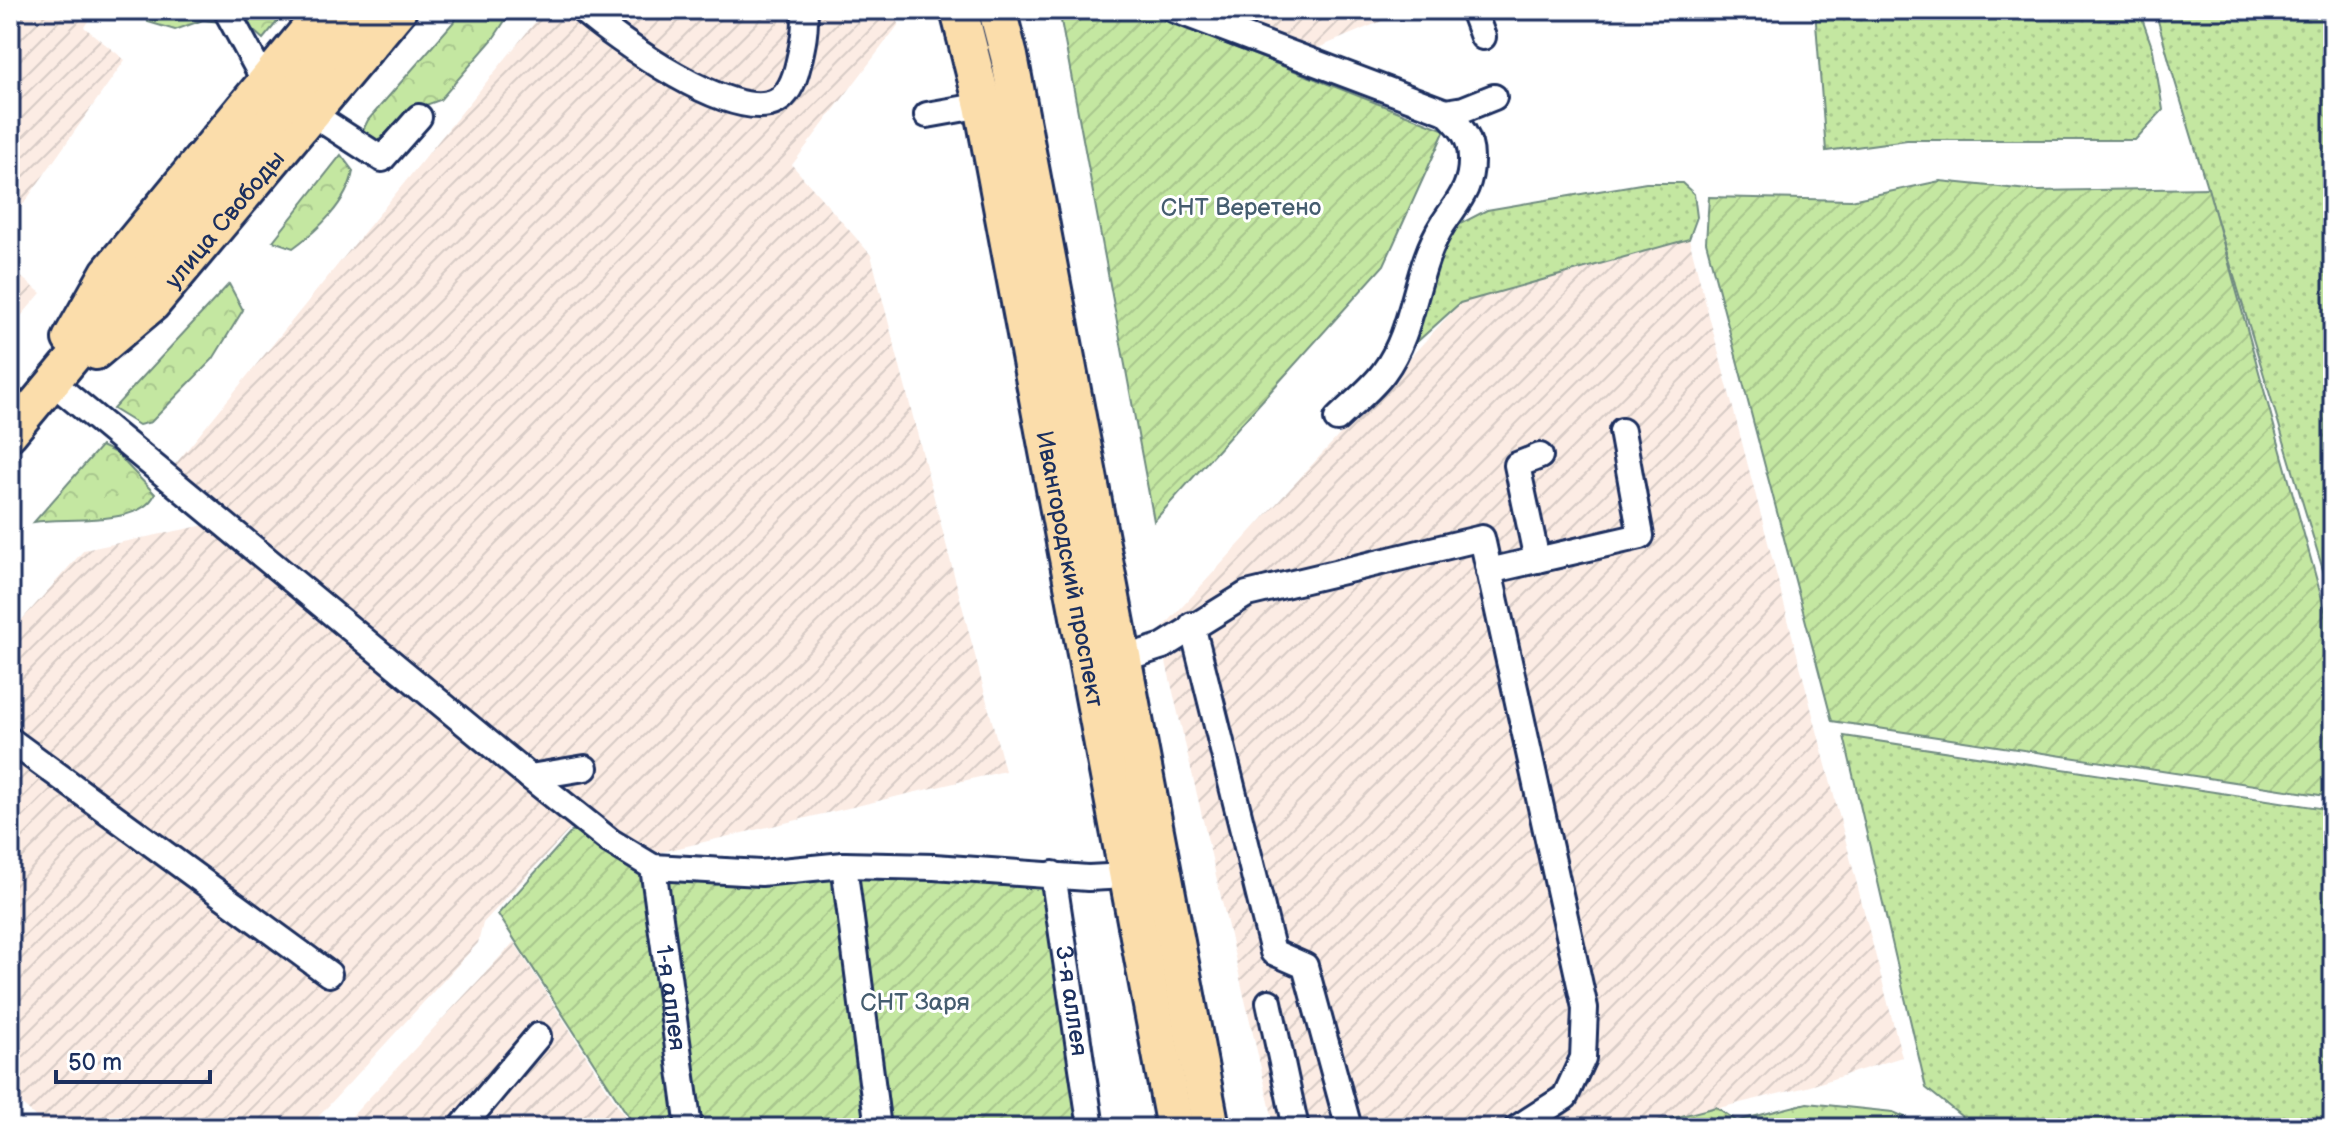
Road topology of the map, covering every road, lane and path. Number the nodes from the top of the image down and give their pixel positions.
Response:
1 (226, 10) edge
2 (323, 10) edge
3 (362, 10) edge
4 (400, 10) edge
5 (582, 10) edge
6 (804, 10) edge
7 (959, 10) edge
8 (997, 10) edge
9 (1175, 10) edge
10 (1473, 10) edge
11 (1483, 37) dead end
12 (264, 80) junction
13 (1494, 97) dead end
14 (983, 105) junction
15 (1446, 112) junction
16 (314, 115) junction
17 (927, 115) dead end
18 (419, 117) dead end
19 (57, 386) junction
20 (1337, 419) dead end
21 (20, 422) edge
22 (1622, 431) dead end
23 (1540, 456) dead end
24 (1537, 560) junction
25 (1489, 571) junction
26 (1192, 625) junction
27 (1122, 659) junction
28 (10, 740) edge
29 (585, 768) dead end
30 (530, 777) junction
31 (844, 865) junction
32 (653, 867) junction
33 (1053, 874) junction
34 (1127, 876) junction
35 (329, 974) dead end
36 (1269, 1002) dead end
37 (538, 1036) dead end
38 (461, 1128) edge
39 (689, 1128) edge
40 (878, 1128) edge
41 (1091, 1128) edge
42 (1175, 1128) edge
43 (1211, 1128) edge
44 (1296, 1128) edge
45 (1349, 1128) edge
46 (1517, 1128) edge

1 - 12 street
2 - 12 main road
3 - 21 main road, улица Свободы
4 - 16 main road, улица Свободы
5 - 6 street
7 - 14 highway, Ивангородский проспект
8 - 27 highway, Ивангородский проспект
9 - 15 street
10 - 11 street
12 - 21 main road
13 - 15 street
14 - 17 street
14 - 34 highway, Ивангородский проспект
15 - 20 street
16 - 18 street
16 - 19 main road, улица Свободы
19 - 21 main road, улица Свободы
19 - 30 street
22 - 24 street
23 - 24 street
24 - 25 street
25 - 26 street
25 - 46 street
26 - 27 street
26 - 45 street
27 - 43 highway, Ивангородский проспект
28 - 35 street
29 - 30 street
30 - 32 street
31 - 32 street
31 - 33 street
31 - 40 street
32 - 39 street, 1-я аллея
33 - 34 street
33 - 41 street, 3-я аллея
34 - 42 highway, Ивангородский проспект
36 - 44 street
37 - 38 street

